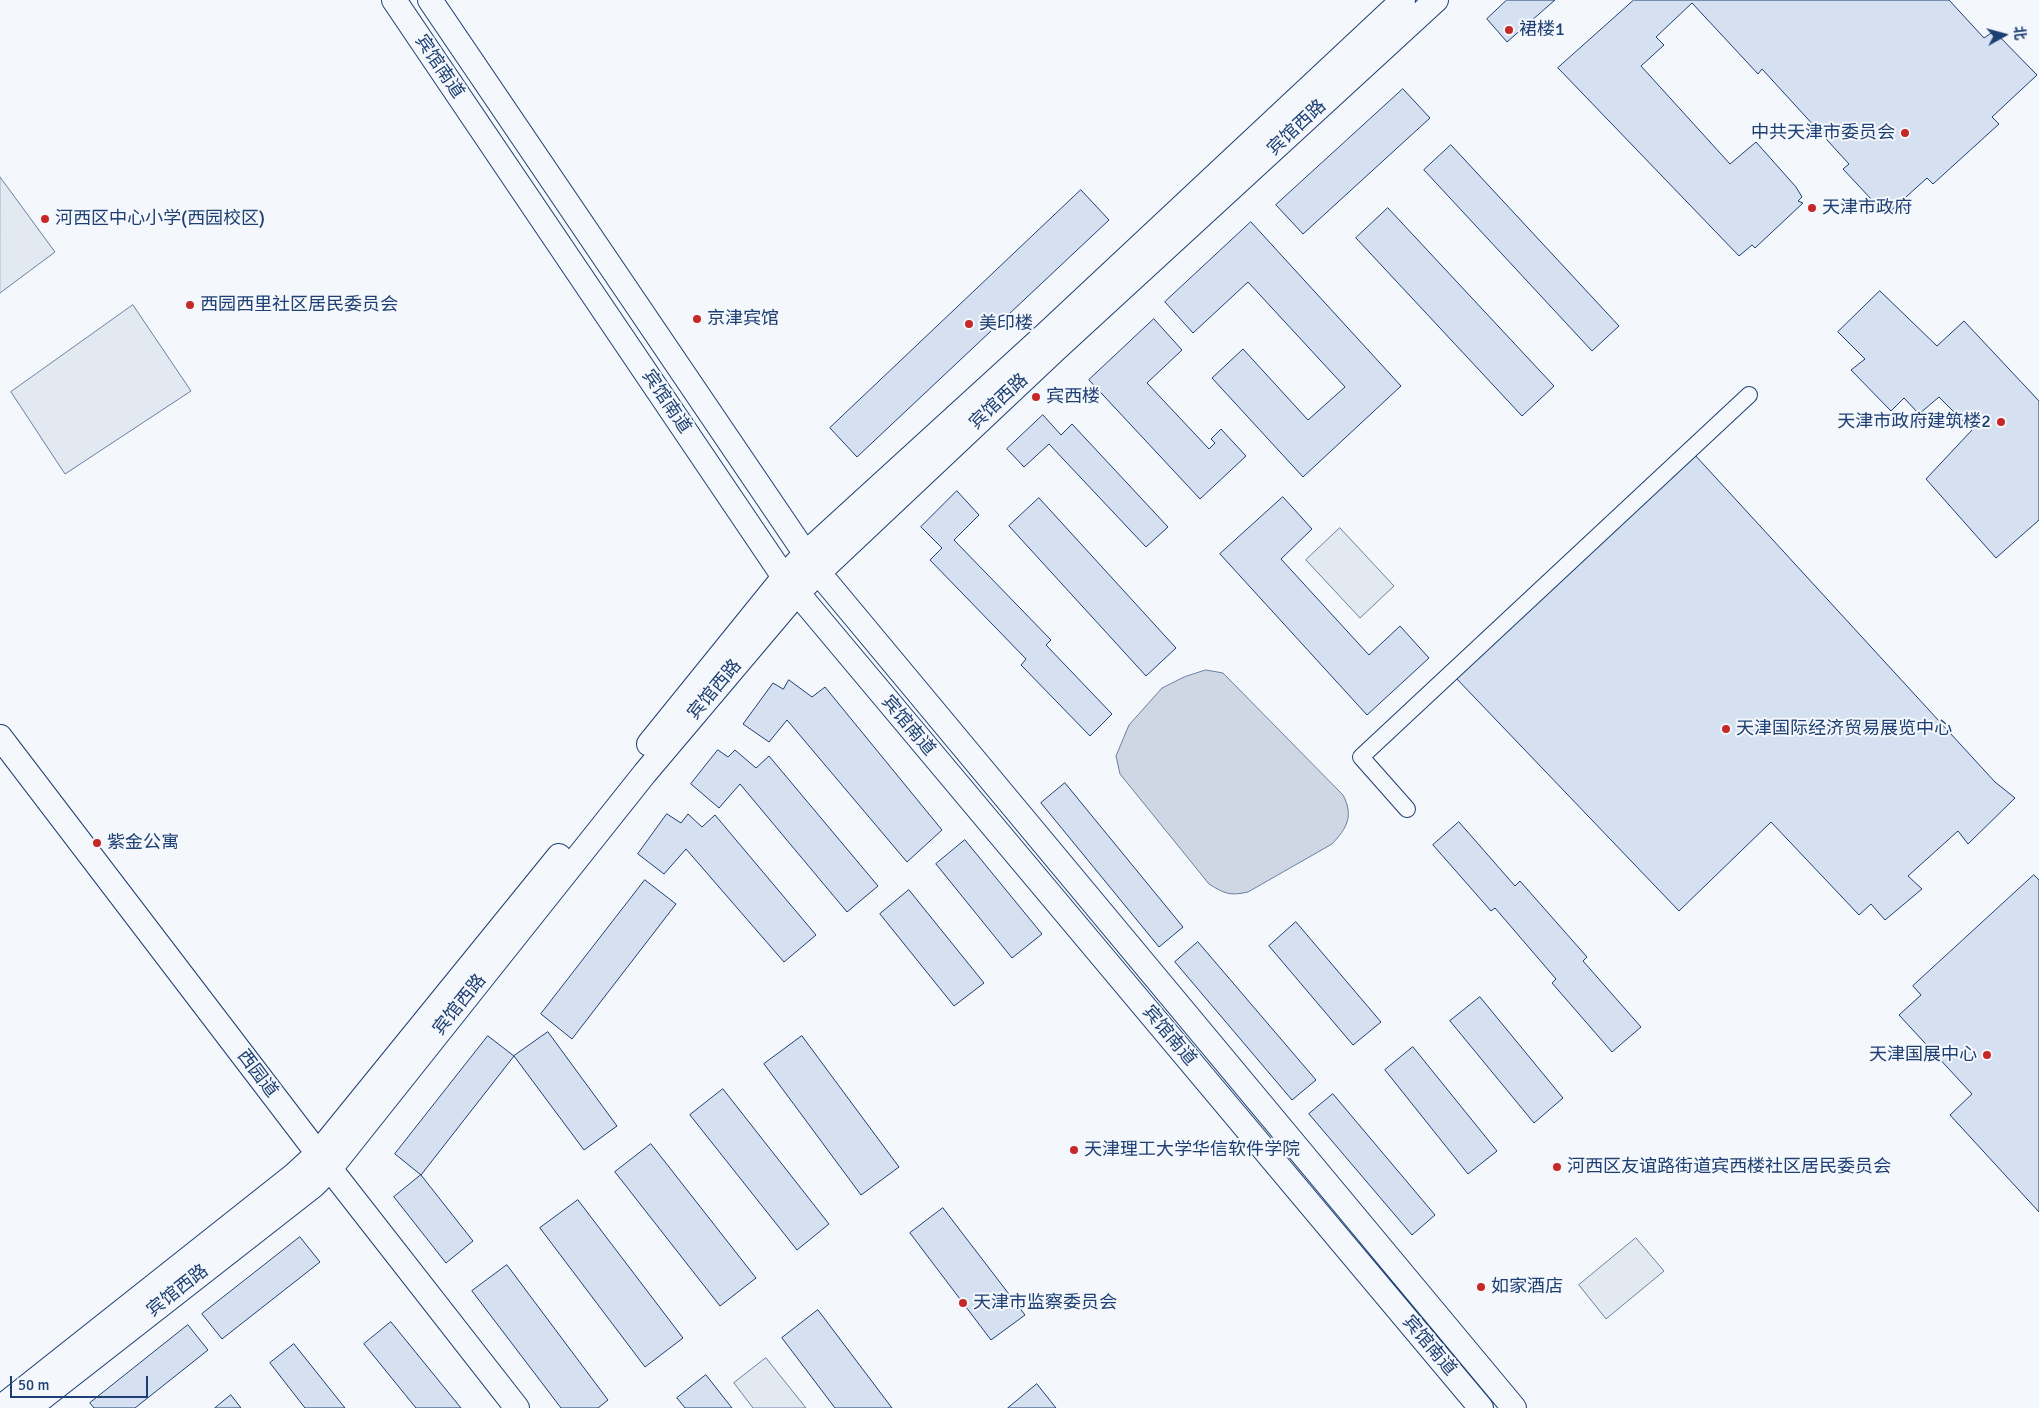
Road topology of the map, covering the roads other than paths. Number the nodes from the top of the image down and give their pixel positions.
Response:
1 (394, 0) edge
2 (430, 0) edge
3 (1402, 0) edge
4 (1433, 1) edge
5 (1749, 395) dead end
6 (812, 563) junction
7 (790, 585) junction
8 (0, 737) edge
9 (0, 761) edge
10 (1407, 809) dead end
11 (284, 1121) junction
12 (356, 1121) junction
13 (318, 1160) junction
14 (0, 1408) edge
15 (29, 1408) edge
16 (497, 1408) edge
17 (517, 1408) edge
18 (1481, 1408) edge
19 (1514, 1408) edge

1 - 7 main road, 宾馆南道
2 - 6 main road, 宾馆南道
3 - 6 main road, 宾馆西路
4 - 6 main road, 宾馆西路
5 - 10 street
6 - 7 main road, 宾馆西路
6 - 19 main road, 宾馆南道
7 - 12 main road, 宾馆西路
7 - 18 main road, 宾馆南道
8 - 11 main road, 西园道
9 - 11 main road, 西园道
11 - 12 main road
11 - 13 main road, 西园道
12 - 13 main road
13 - 14 main road, 宾馆西路
13 - 15 main road, 宾馆西路
13 - 16 main road, 西园道
13 - 17 main road, 西园道

